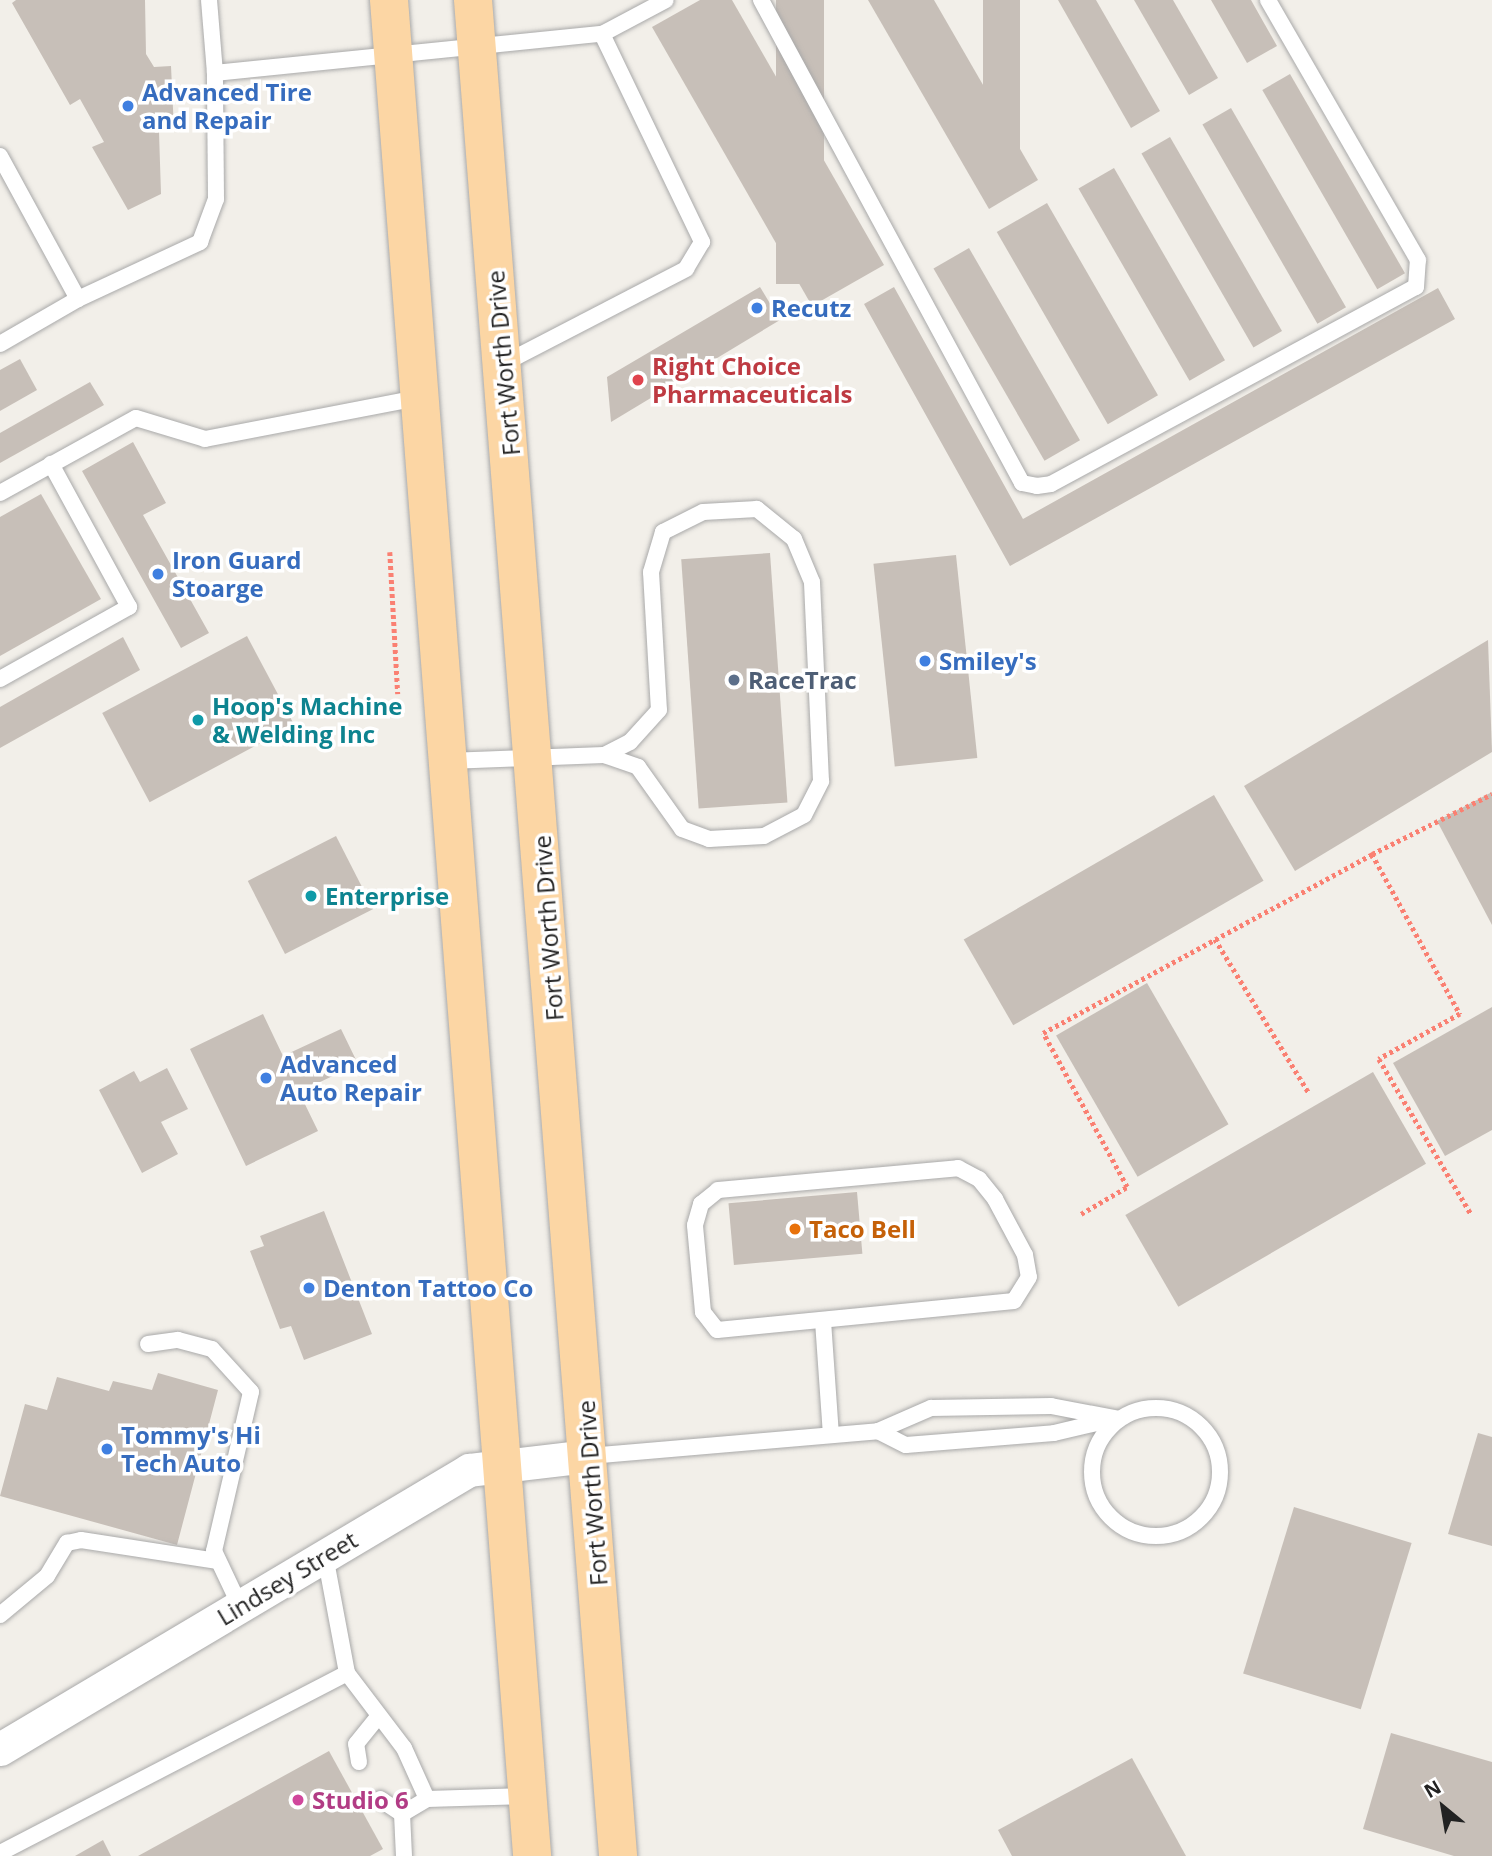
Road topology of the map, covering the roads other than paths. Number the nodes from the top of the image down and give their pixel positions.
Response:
1 (209, 0) edge
2 (389, 0) edge
3 (473, 0) edge
4 (666, 0) edge
5 (761, 0) edge
6 (1268, 0) edge
7 (602, 34) junction
8 (477, 42) junction
9 (392, 55) junction
10 (215, 73) junction
11 (0, 156) edge
12 (78, 299) junction
13 (0, 344) edge
14 (503, 364) junction
15 (418, 398) junction
16 (51, 464) junction
17 (0, 493) edge
18 (0, 679) edge
19 (534, 755) junction
20 (604, 755) junction
21 (445, 761) junction
22 (823, 1321) junction
23 (148, 1344) dead end
24 (1119, 1419) junction
25 (878, 1432) junction
26 (831, 1435) junction
27 (589, 1456) junction
28 (498, 1466) junction
29 (325, 1556) junction
30 (216, 1561) junction
31 (240, 1606) junction
32 (0, 1615) edge
33 (347, 1673) junction
34 (378, 1717) junction
35 (0, 1747) edge
36 (359, 1762) dead end
37 (527, 1796) junction
38 (380, 1798) dead end
39 (427, 1799) junction
40 (402, 1814) junction
41 (0, 1853) edge
42 (404, 1856) edge
43 (532, 1856) edge
44 (618, 1856) edge

1 - 10 lane
2 - 9 main road
3 - 8 main road, Fort Worth Drive
4 - 7 lane
5 - 6 lane
7 - 8 lane
7 - 14 lane
8 - 9 lane
8 - 14 main road, Fort Worth Drive
9 - 10 lane
9 - 15 main road
10 - 12 lane
11 - 12 lane
12 - 13 lane
14 - 19 main road, Fort Worth Drive
15 - 16 lane
15 - 21 main road
16 - 17 lane
16 - 18 lane
19 - 20 lane
19 - 21 lane
19 - 27 main road, Fort Worth Drive
20 - 20 lane
21 - 28 main road
22 - 22 lane
22 - 26 lane
23 - 30 lane
24 - 24 lane
24 - 25 lane
24 - 25 lane
25 - 26 lane
26 - 27 lane
27 - 28 street, Lindsey Street
27 - 44 main road, Fort Worth Drive
28 - 29 street, Lindsey Street
28 - 37 main road
29 - 31 street, Lindsey Street
29 - 33 lane
30 - 31 lane
30 - 32 lane
31 - 35 street, Lindsey Street
33 - 34 lane
33 - 41 lane
34 - 36 lane
34 - 39 lane
37 - 39 lane
37 - 43 main road
38 - 40 lane
39 - 40 lane
40 - 42 lane

